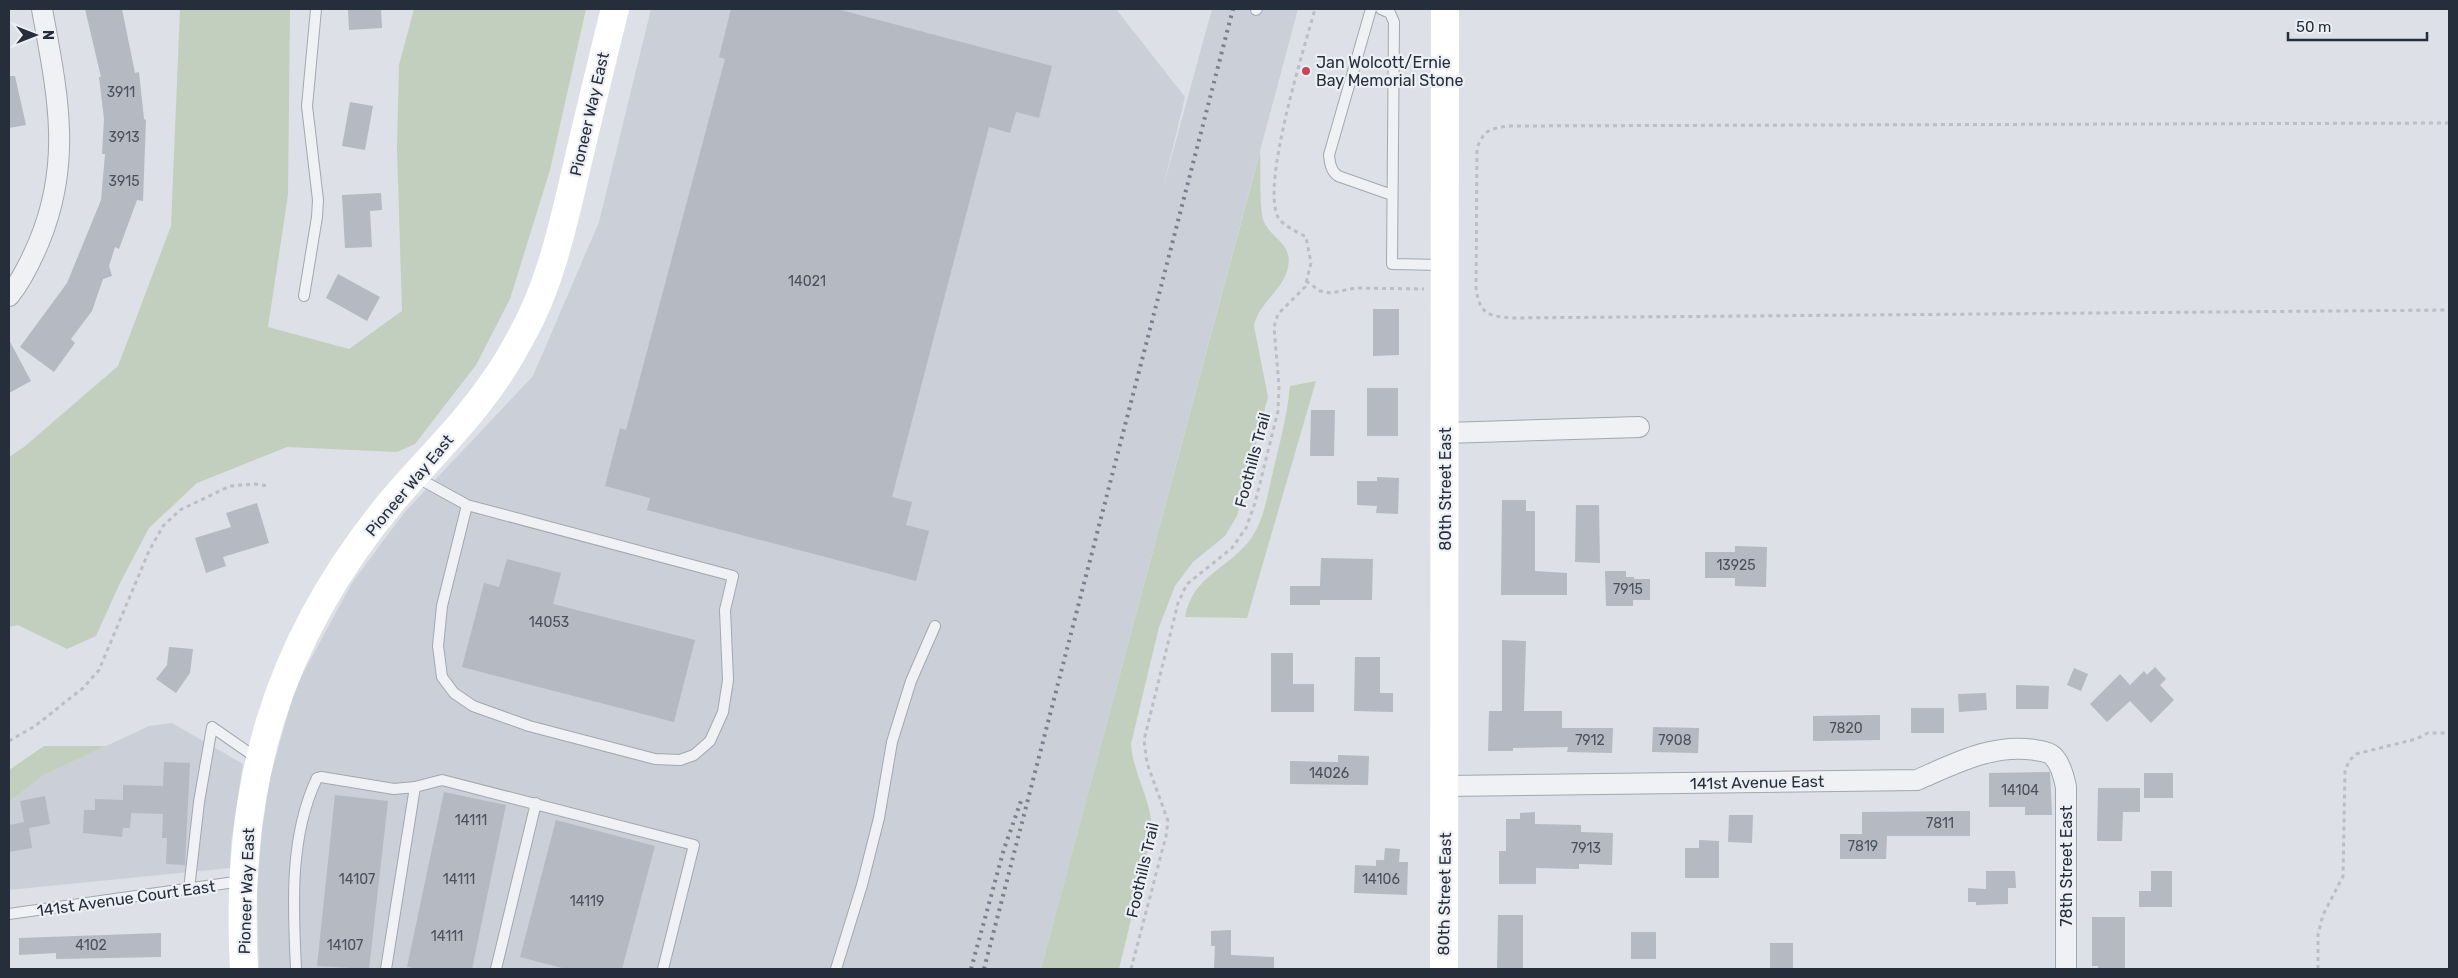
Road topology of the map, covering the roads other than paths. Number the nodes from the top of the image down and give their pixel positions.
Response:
1 (42, 9) edge
2 (316, 9) edge
3 (615, 9) edge
4 (1371, 9) edge
5 (1381, 9) edge
6 (1445, 9) edge
7 (1392, 195) junction
8 (1444, 265) junction
9 (9, 296) edge
10 (304, 296) dead end
11 (1639, 427) dead end
12 (1445, 433) junction
13 (415, 476) junction
14 (467, 505) junction
15 (935, 626) dead end
16 (259, 760) junction
17 (2058, 764) joint
18 (1446, 786) junction
19 (415, 787) junction
20 (536, 803) junction
21 (243, 881) junction
22 (189, 889) junction
23 (9, 914) edge
24 (244, 969) edge
25 (296, 969) edge
26 (386, 969) edge
27 (496, 969) edge
28 (662, 969) edge
29 (836, 969) edge
30 (1444, 969) edge
31 (2066, 969) edge

1 - 9 street
2 - 10 lane
3 - 13 street, Pioneer Way East
4 - 7 lane
5 - 7 lane
6 - 8 street, 80th Street East
7 - 8 lane
8 - 12 street, 80th Street East
11 - 12 street
12 - 18 street, 80th Street East
13 - 14 lane
13 - 16 street, Pioneer Way East
14 - 14 lane
15 - 29 lane
16 - 21 street, Pioneer Way East
16 - 22 lane
17 - 18 street, 141st Avenue East
17 - 31 street, 78th Street East
18 - 30 street, 80th Street East
19 - 20 lane
19 - 25 lane
19 - 26 lane
20 - 27 lane
20 - 28 lane
21 - 22 lane, 141st Avenue Court East
21 - 24 street, Pioneer Way East
22 - 23 lane, 141st Avenue Court East

